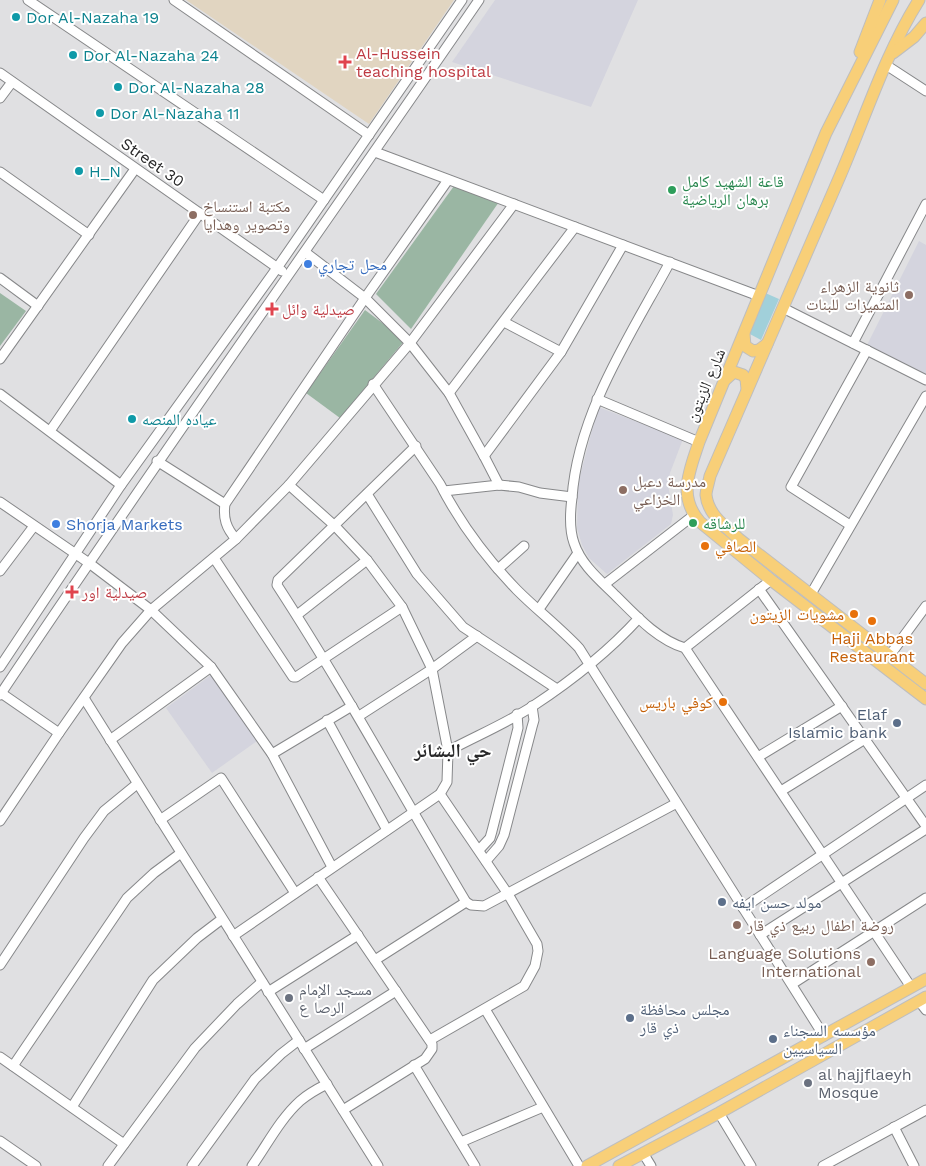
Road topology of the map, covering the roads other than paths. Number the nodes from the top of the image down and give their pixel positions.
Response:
1 (28, 0) edge
2 (174, 0) edge
3 (462, 0) edge
4 (479, 0) edge
5 (880, 0) edge
6 (894, 0) edge
7 (919, 0) edge
8 (926, 23) edge
9 (892, 54) junction
10 (886, 65) junction
11 (0, 73) edge
12 (12, 82) junction
13 (926, 91) edge
14 (0, 98) edge
15 (826, 133) junction
16 (369, 136) junction
17 (375, 152) junction
18 (136, 169) junction
19 (0, 172) edge
20 (448, 180) junction
21 (324, 200) junction
22 (514, 204) junction
23 (926, 204) edge
24 (200, 213) junction
25 (575, 227) junction
26 (89, 234) junction
27 (623, 245) junction
28 (305, 252) junction
29 (670, 262) junction
30 (277, 268) junction
31 (288, 276) junction
32 (0, 278) edge
33 (759, 296) junction
34 (365, 298) junction
35 (38, 306) junction
36 (783, 308) junction
37 (504, 322) junction
38 (744, 334) junction
39 (410, 343) junction
40 (853, 343) junction
41 (767, 344) junction
42 (867, 350) junction
43 (561, 352) junction
44 (0, 359) edge
45 (725, 380) junction
46 (926, 380) edge
47 (373, 384) junction
48 (747, 390) junction
49 (449, 393) junction
50 (0, 394) edge
51 (926, 396) edge
52 (597, 399) junction
53 (922, 413) edge
54 (50, 431) junction
55 (699, 442) junction
56 (416, 446) junction
57 (484, 456) junction
58 (157, 461) junction
59 (289, 484) junction
60 (121, 485) junction
61 (499, 485) junction
62 (444, 491) junction
63 (368, 494) junction
64 (572, 497) junction
65 (0, 502) edge
66 (225, 504) junction
67 (694, 515) junction
68 (850, 525) junction
69 (34, 526) junction
70 (335, 526) junction
71 (236, 539) junction
72 (524, 546) dead end
73 (578, 553) junction
74 (75, 554) junction
75 (214, 558) junction
76 (367, 560) junction
77 (89, 563) junction
78 (498, 569) junction
79 (0, 570) edge
80 (771, 580) junction
81 (605, 584) junction
82 (759, 589) junction
83 (811, 594) junction
84 (926, 606) edge
85 (402, 607) junction
86 (539, 609) junction
87 (151, 610) junction
88 (297, 615) junction
89 (639, 618) junction
90 (477, 636) junction
91 (685, 648) junction
92 (890, 655) junction
93 (323, 659) junction
94 (589, 664) junction
95 (0, 667) edge
96 (212, 668) junction
97 (432, 669) junction
98 (926, 684) edge
99 (557, 689) junction
100 (1, 694) edge
101 (84, 698) junction
102 (926, 699) edge
103 (352, 706) junction
104 (532, 706) junction
105 (842, 706) junction
106 (517, 714) junction
107 (359, 716) junction
108 (327, 720) junction
109 (59, 733) junction
110 (865, 739) junction
111 (110, 740) junction
112 (448, 750) junction
113 (272, 754) junction
114 (758, 756) junction
115 (137, 784) junction
116 (926, 785) edge
117 (781, 791) junction
118 (440, 794) junction
119 (907, 798) junction
120 (676, 804) junction
121 (413, 812) junction
122 (160, 820) junction
123 (0, 821) edge
124 (926, 827) edge
125 (387, 830) junction
126 (479, 850) junction
127 (180, 853) junction
128 (823, 854) junction
129 (486, 861) junction
130 (332, 867) junction
131 (318, 877) junction
132 (842, 883) junction
133 (295, 893) junction
134 (508, 894) junction
135 (926, 898) edge
136 (466, 902) junction
137 (743, 908) junction
138 (222, 919) junction
139 (874, 931) junction
140 (358, 935) junction
141 (760, 935) junction
142 (233, 936) junction
143 (375, 960) junction
144 (1, 962) edge
145 (926, 979) edge
146 (262, 982) junction
147 (792, 984) junction
148 (911, 987) junction
149 (396, 991) junction
150 (268, 992) junction
151 (924, 1003) edge
152 (485, 1009) junction
153 (856, 1018) junction
154 (863, 1032) junction
155 (824, 1036) junction
156 (299, 1040) junction
157 (430, 1040) junction
158 (304, 1049) junction
159 (0, 1057) edge
160 (414, 1065) junction
161 (13, 1066) junction
162 (326, 1084) junction
163 (543, 1107) junction
164 (72, 1108) junction
165 (343, 1110) junction
166 (926, 1110) edge
167 (719, 1113) junction
168 (894, 1127) junction
169 (0, 1141) edge
170 (461, 1142) junction
171 (124, 1144) junction
172 (643, 1153) junction
173 (36, 1166) edge
174 (108, 1166) edge
175 (192, 1166) edge
176 (252, 1166) edge
177 (378, 1166) edge
178 (476, 1166) edge
179 (578, 1166) edge
180 (587, 1166) edge
181 (619, 1166) edge
182 (651, 1166) edge
183 (751, 1166) edge
184 (823, 1166) edge
185 (914, 1166) edge

1 - 21 street
2 - 16 street
3 - 16 street
4 - 17 street
5 - 15 main road
6 - 15 main road, شارع الزيتون
7 - 9 main road
8 - 9 main road
9 - 10 main road
10 - 13 street
10 - 36 main road
11 - 12 street, Street 30
12 - 14 street
12 - 18 street, Street 30
15 - 33 main road, شارع الزيتون
16 - 21 street
17 - 20 street
17 - 28 street
18 - 24 street, Street 30
18 - 26 street
19 - 26 street
20 - 22 street
20 - 34 street
21 - 30 street
22 - 25 street
22 - 39 street
23 - 40 street
24 - 30 street, Street 30
24 - 54 street
25 - 27 street
25 - 37 street
26 - 35 street
27 - 29 street
27 - 43 street
28 - 31 street
28 - 34 street
29 - 33 street
29 - 52 street
30 - 31 street, Street 30
30 - 60 street
31 - 58 street
32 - 35 street
33 - 38 main road, شارع الزيتون
34 - 39 street
34 - 66 street
35 - 44 street
36 - 40 street
36 - 41 main road
37 - 43 street
37 - 49 street
38 - 41 main road
38 - 45 main road, شارع الزيتون
39 - 47 street
39 - 49 street
40 - 42 street
41 - 48 main road
42 - 46 street
42 - 68 street
43 - 57 street
45 - 48 main road
45 - 55 main road, شارع الزيتون
47 - 56 street
47 - 59 street
48 - 83 main road
49 - 57 street
50 - 54 street
51 - 53 street
52 - 55 street
52 - 64 street
53 - 68 street
54 - 60 street
55 - 67 main road, شارع الزيتون
56 - 62 street
56 - 63 street
57 - 61 street
58 - 66 street
58 - 77 street
59 - 70 street
59 - 71 street
60 - 74 street
61 - 62 street
61 - 64 street
62 - 78 street
63 - 70 street
63 - 90 street
64 - 73 street
65 - 69 street
66 - 71 street
67 - 80 main road
67 - 81 street
68 - 83 street
69 - 74 street
69 - 79 street
70 - 76 street
70 - 88 street
71 - 75 street
72 - 78 street
73 - 81 street
73 - 86 street
74 - 77 street
74 - 95 street
75 - 87 street
75 - 93 street
76 - 85 street
76 - 88 street
77 - 87 street
77 - 100 street
78 - 86 street
80 - 82 street
80 - 102 main road
81 - 89 street
82 - 91 street
82 - 105 street
83 - 92 main road
84 - 92 street
85 - 93 street
85 - 97 street
86 - 94 street
87 - 96 street
87 - 101 street
88 - 93 street
89 - 91 street
89 - 94 street
90 - 97 street
90 - 99 street
91 - 114 street
92 - 98 main road
93 - 103 street
94 - 99 street
94 - 120 street
96 - 111 street
96 - 113 street
97 - 107 street
97 - 112 street
99 - 104 street
100 - 109 street
101 - 109 street
101 - 111 street
103 - 107 street
103 - 108 street
104 - 106 street
104 - 129 street
105 - 110 street
105 - 114 street
106 - 112 street
106 - 126 street
107 - 121 street
108 - 113 street
108 - 125 street
109 - 123 street
110 - 117 street
110 - 119 street
111 - 115 street
112 - 118 street
113 - 130 street
114 - 117 street
115 - 122 street
115 - 144 street
116 - 119 street
117 - 128 street
118 - 121 street
118 - 126 street
119 - 124 street
119 - 128 street
120 - 134 street
120 - 137 street
121 - 125 street
121 - 136 street
122 - 127 street
122 - 133 street
124 - 132 street
125 - 130 street
126 - 129 street
127 - 138 street
127 - 161 street
128 - 132 street
128 - 137 street
129 - 134 street
130 - 131 street
131 - 133 street
131 - 140 street
132 - 139 street
132 - 141 street
133 - 142 street
134 - 136 street
134 - 152 street
135 - 139 street
136 - 143 street
137 - 141 street
138 - 142 street
138 - 164 street
139 - 147 street
139 - 148 street
140 - 143 street
140 - 150 street
141 - 147 street
142 - 146 street
143 - 149 street
145 - 148 main road
146 - 150 street
146 - 171 street
147 - 155 street
148 - 153 main road
149 - 157 street
149 - 158 street
150 - 156 street
151 - 154 main road
152 - 157 street
152 - 163 street
153 - 154 main road
153 - 155 main road
154 - 167 main road
155 - 180 main road
156 - 158 street
156 - 175 street
157 - 160 street
158 - 162 street
159 - 161 street
160 - 165 street
160 - 170 street
161 - 164 street
162 - 165 street
162 - 176 street
163 - 170 street
163 - 179 street
164 - 171 street
165 - 177 street
166 - 168 street
167 - 172 main road
167 - 183 street
168 - 184 street
168 - 185 street
169 - 173 street
170 - 178 street
171 - 174 street
172 - 181 main road
172 - 182 street

